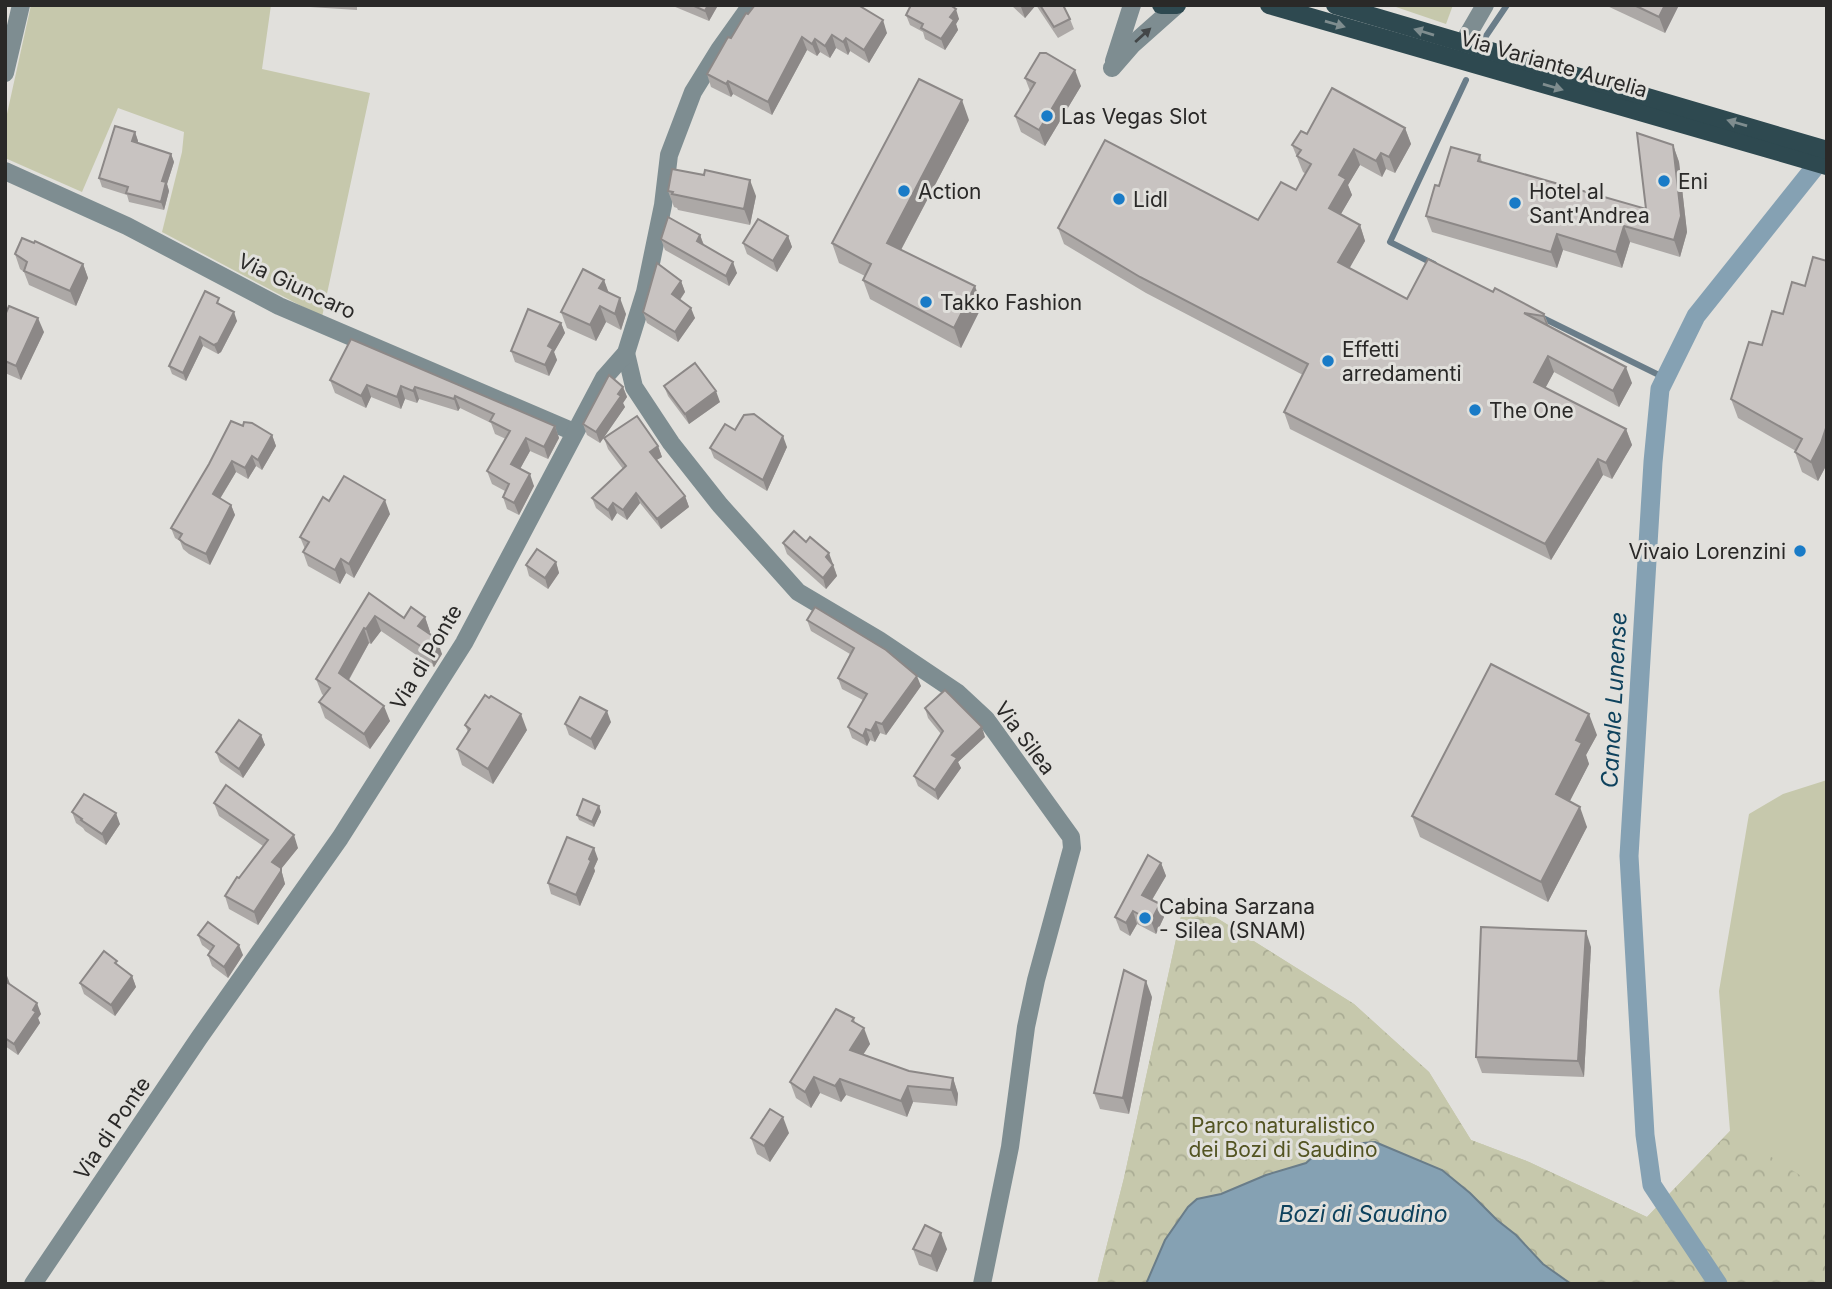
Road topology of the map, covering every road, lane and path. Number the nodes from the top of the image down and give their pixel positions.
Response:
1 (21, 5) edge
2 (751, 5) edge
3 (1132, 5) edge
4 (1161, 5) edge
5 (1177, 5) edge
6 (1269, 5) edge
7 (1335, 5) edge
8 (1485, 5) edge
9 (1463, 43) junction
10 (5, 73) edge
11 (1827, 150) edge
12 (1827, 166) edge
13 (5, 171) edge
14 (626, 353) junction
15 (574, 432) junction
16 (33, 1284) edge
17 (982, 1284) edge

1 - 10 street
2 - 14 street, Via di Ponte
3 -> 5 street
4 - 5 main road
6 -> 12 main road, Via Variante Aurelia
9 -> 7 main road, Via Variante Aurelia
8 - 9 street, Via Variante Aurelia
11 -> 9 main road, Via Variante Aurelia
13 - 15 street, Via Giuncaro
14 - 15 street, Via di Ponte
14 - 17 street, Via Silea
15 - 16 street, Via di Ponte

